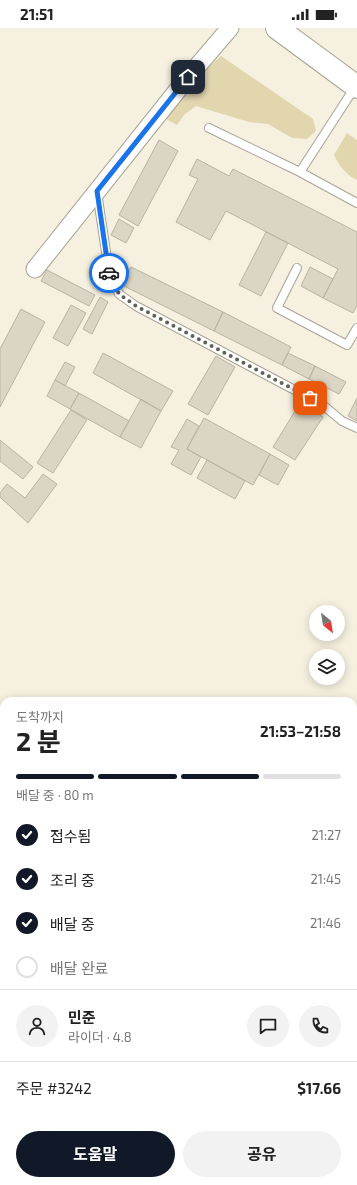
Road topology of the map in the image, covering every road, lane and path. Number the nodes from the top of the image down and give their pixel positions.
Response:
1 (230, 28) edge
2 (277, 28) edge
3 (356, 87) edge
4 (209, 128) dead end
5 (300, 172) junction
6 (97, 191) junction
7 (357, 202) edge
8 (297, 268) dead end
9 (35, 269) dead end
10 (357, 328) edge
11 (357, 428) edge

1 - 6 street
2 - 3 main road
3 - 5 lane
4 - 5 lane
5 - 7 lane
6 - 9 street
6 - 11 lane
8 - 10 lane

